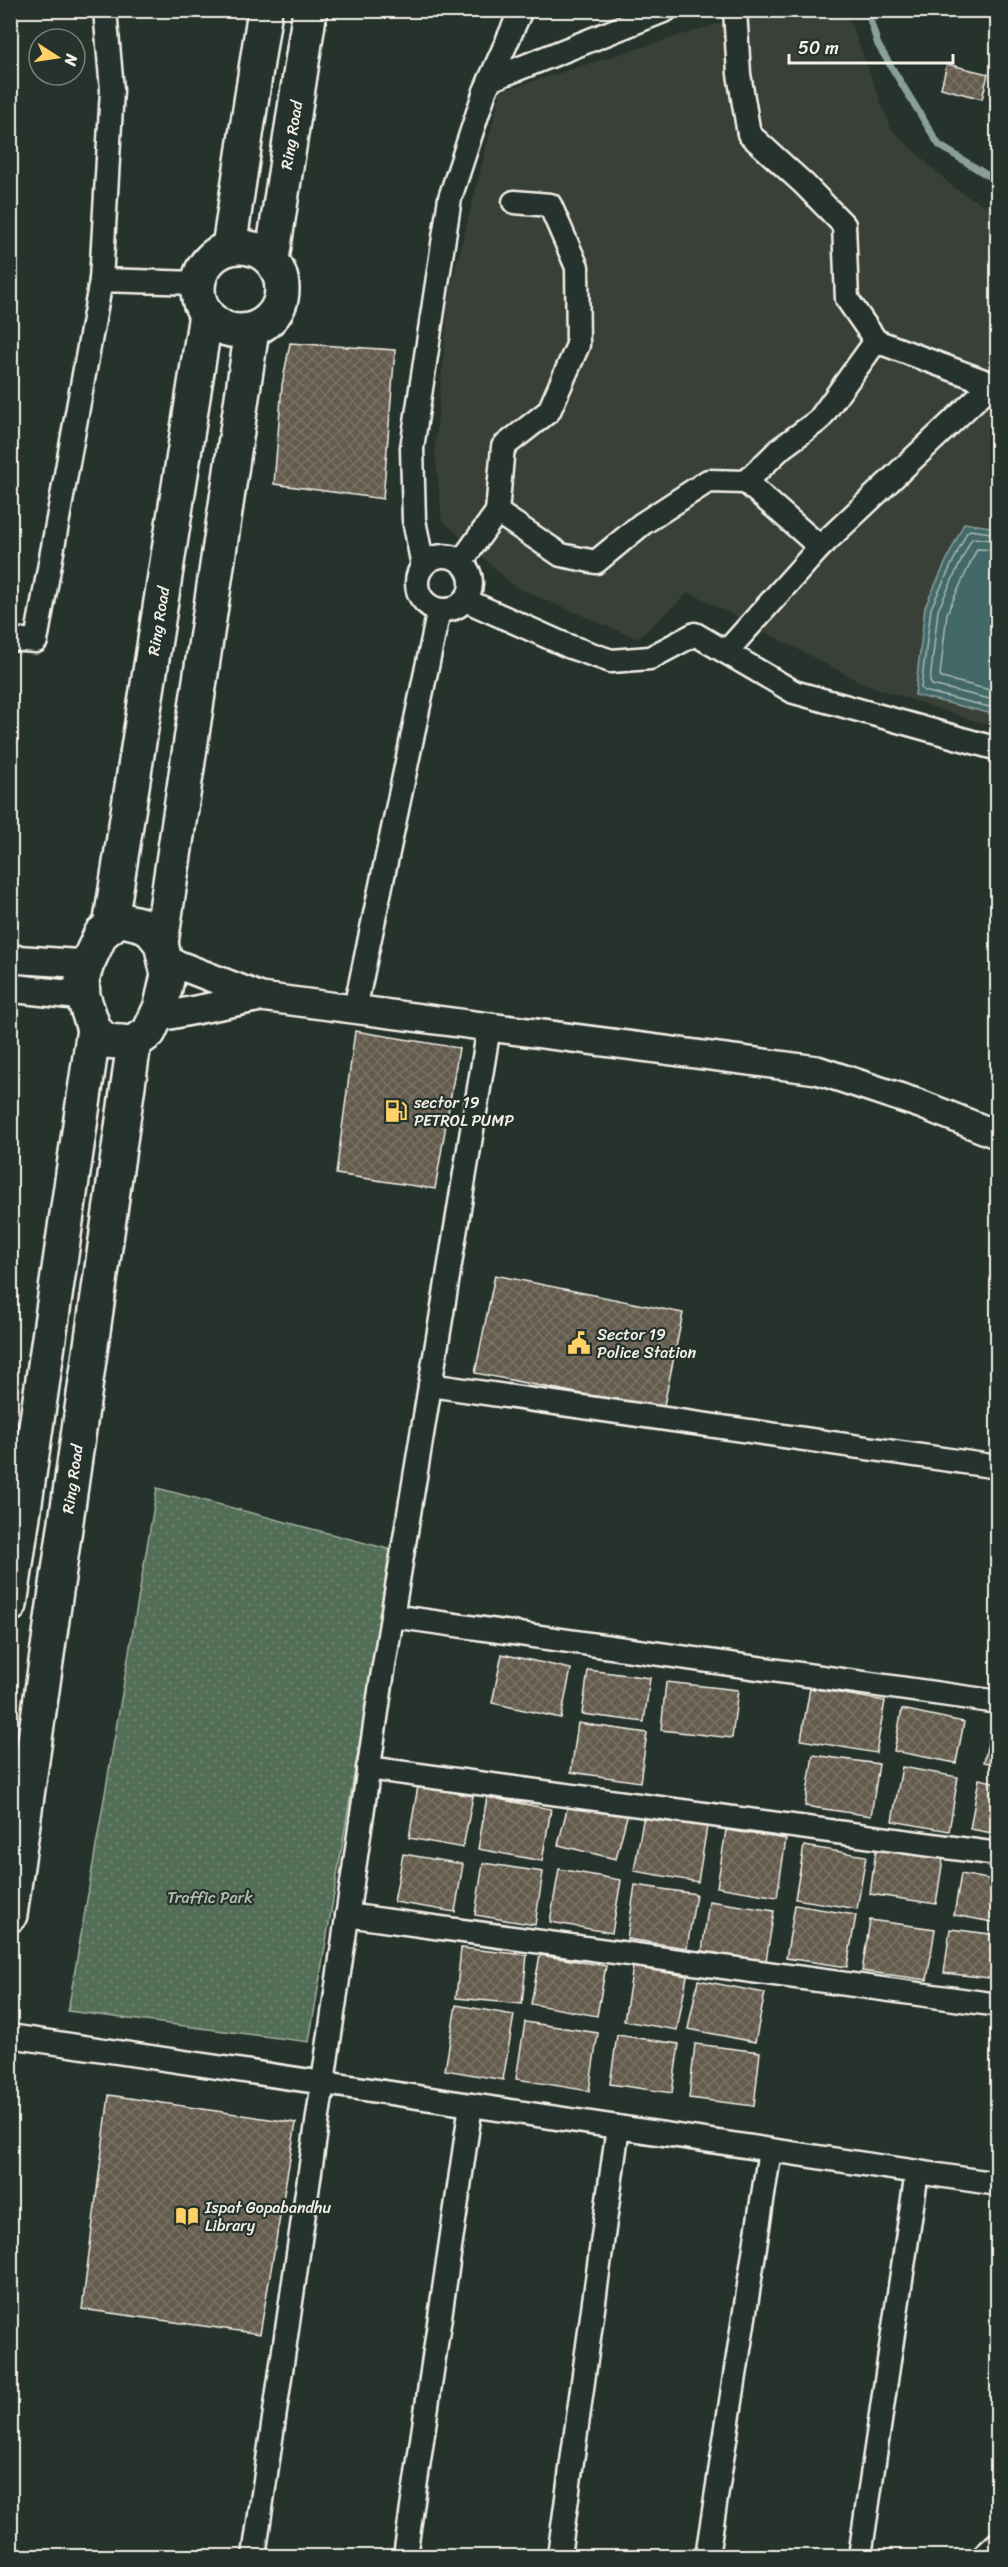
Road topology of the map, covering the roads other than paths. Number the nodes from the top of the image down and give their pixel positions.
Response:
1 (105, 10) edge
2 (265, 10) edge
3 (310, 10) edge
4 (521, 10) edge
5 (666, 10) edge
6 (735, 10) edge
7 (490, 80) junction
8 (514, 201) dead end
9 (229, 247) junction
10 (272, 259) junction
11 (101, 280) junction
12 (198, 283) junction
13 (206, 314) junction
14 (252, 330) junction
15 (876, 341) junction
16 (995, 385) edge
17 (746, 482) junction
18 (497, 512) junction
19 (820, 547) junction
20 (461, 562) junction
21 (423, 566) junction
22 (465, 600) junction
23 (439, 610) junction
24 (10, 639) edge
25 (726, 652) junction
26 (998, 749) edge
27 (110, 927) junction
28 (164, 951) junction
29 (10, 959) edge
30 (87, 964) junction
31 (10, 988) edge
32 (83, 996) junction
33 (261, 997) junction
34 (355, 1009) junction
35 (156, 1018) junction
36 (489, 1027) junction
37 (94, 1029) junction
38 (134, 1043) junction
39 (998, 1136) edge
40 (430, 1385) junction
41 (998, 1467) edge
42 (10, 1605) edge
43 (392, 1616) junction
44 (998, 1702) edge
45 (368, 1768) junction
46 (998, 1854) edge
47 (10, 1915) edge
48 (347, 1915) junction
49 (998, 2005) edge
50 (10, 2036) edge
51 (322, 2083) junction
52 (471, 2105) junction
53 (618, 2127) junction
54 (770, 2150) junction
55 (917, 2172) junction
56 (998, 2184) edge
57 (998, 2543) edge
58 (254, 2556) edge
59 (405, 2556) edge
60 (559, 2556) edge
61 (707, 2556) edge
62 (860, 2556) edge
63 (984, 2556) edge

1 - 11 street
2 - 9 main road
3 - 10 main road, Ring Road
4 - 7 street
5 - 7 street
6 - 15 street
7 - 21 street
8 - 18 street
9 - 10 main road
9 - 12 main road
10 - 14 main road
11 - 12 street
11 - 24 street
12 - 13 main road
13 - 14 main road
13 - 27 main road, Ring Road
14 - 28 main road
15 - 16 street
15 - 17 street
16 - 19 street
17 - 18 street
17 - 19 street
18 - 20 street
19 - 25 street
20 - 21 street
20 - 22 street
21 - 23 street
22 - 23 street
22 - 25 street
23 - 34 street
25 - 26 street
27 - 28 main road
27 - 30 main road
28 - 33 street
28 - 35 main road
29 - 30 street
30 - 32 main road
31 - 32 street
32 - 37 main road
33 - 34 street
33 - 35 street
34 - 36 street
35 - 38 main road
36 - 39 street
36 - 40 street
37 - 38 main road
37 - 42 main road
38 - 47 main road, Ring Road
40 - 41 street
40 - 43 street
43 - 44 street
43 - 45 street
45 - 46 street
45 - 48 street
48 - 49 street
48 - 51 street
50 - 51 street
51 - 52 street
51 - 58 street
52 - 53 street
52 - 59 street
53 - 54 street
53 - 60 street
54 - 55 street
54 - 61 street
55 - 56 street
55 - 62 street
57 - 63 street

